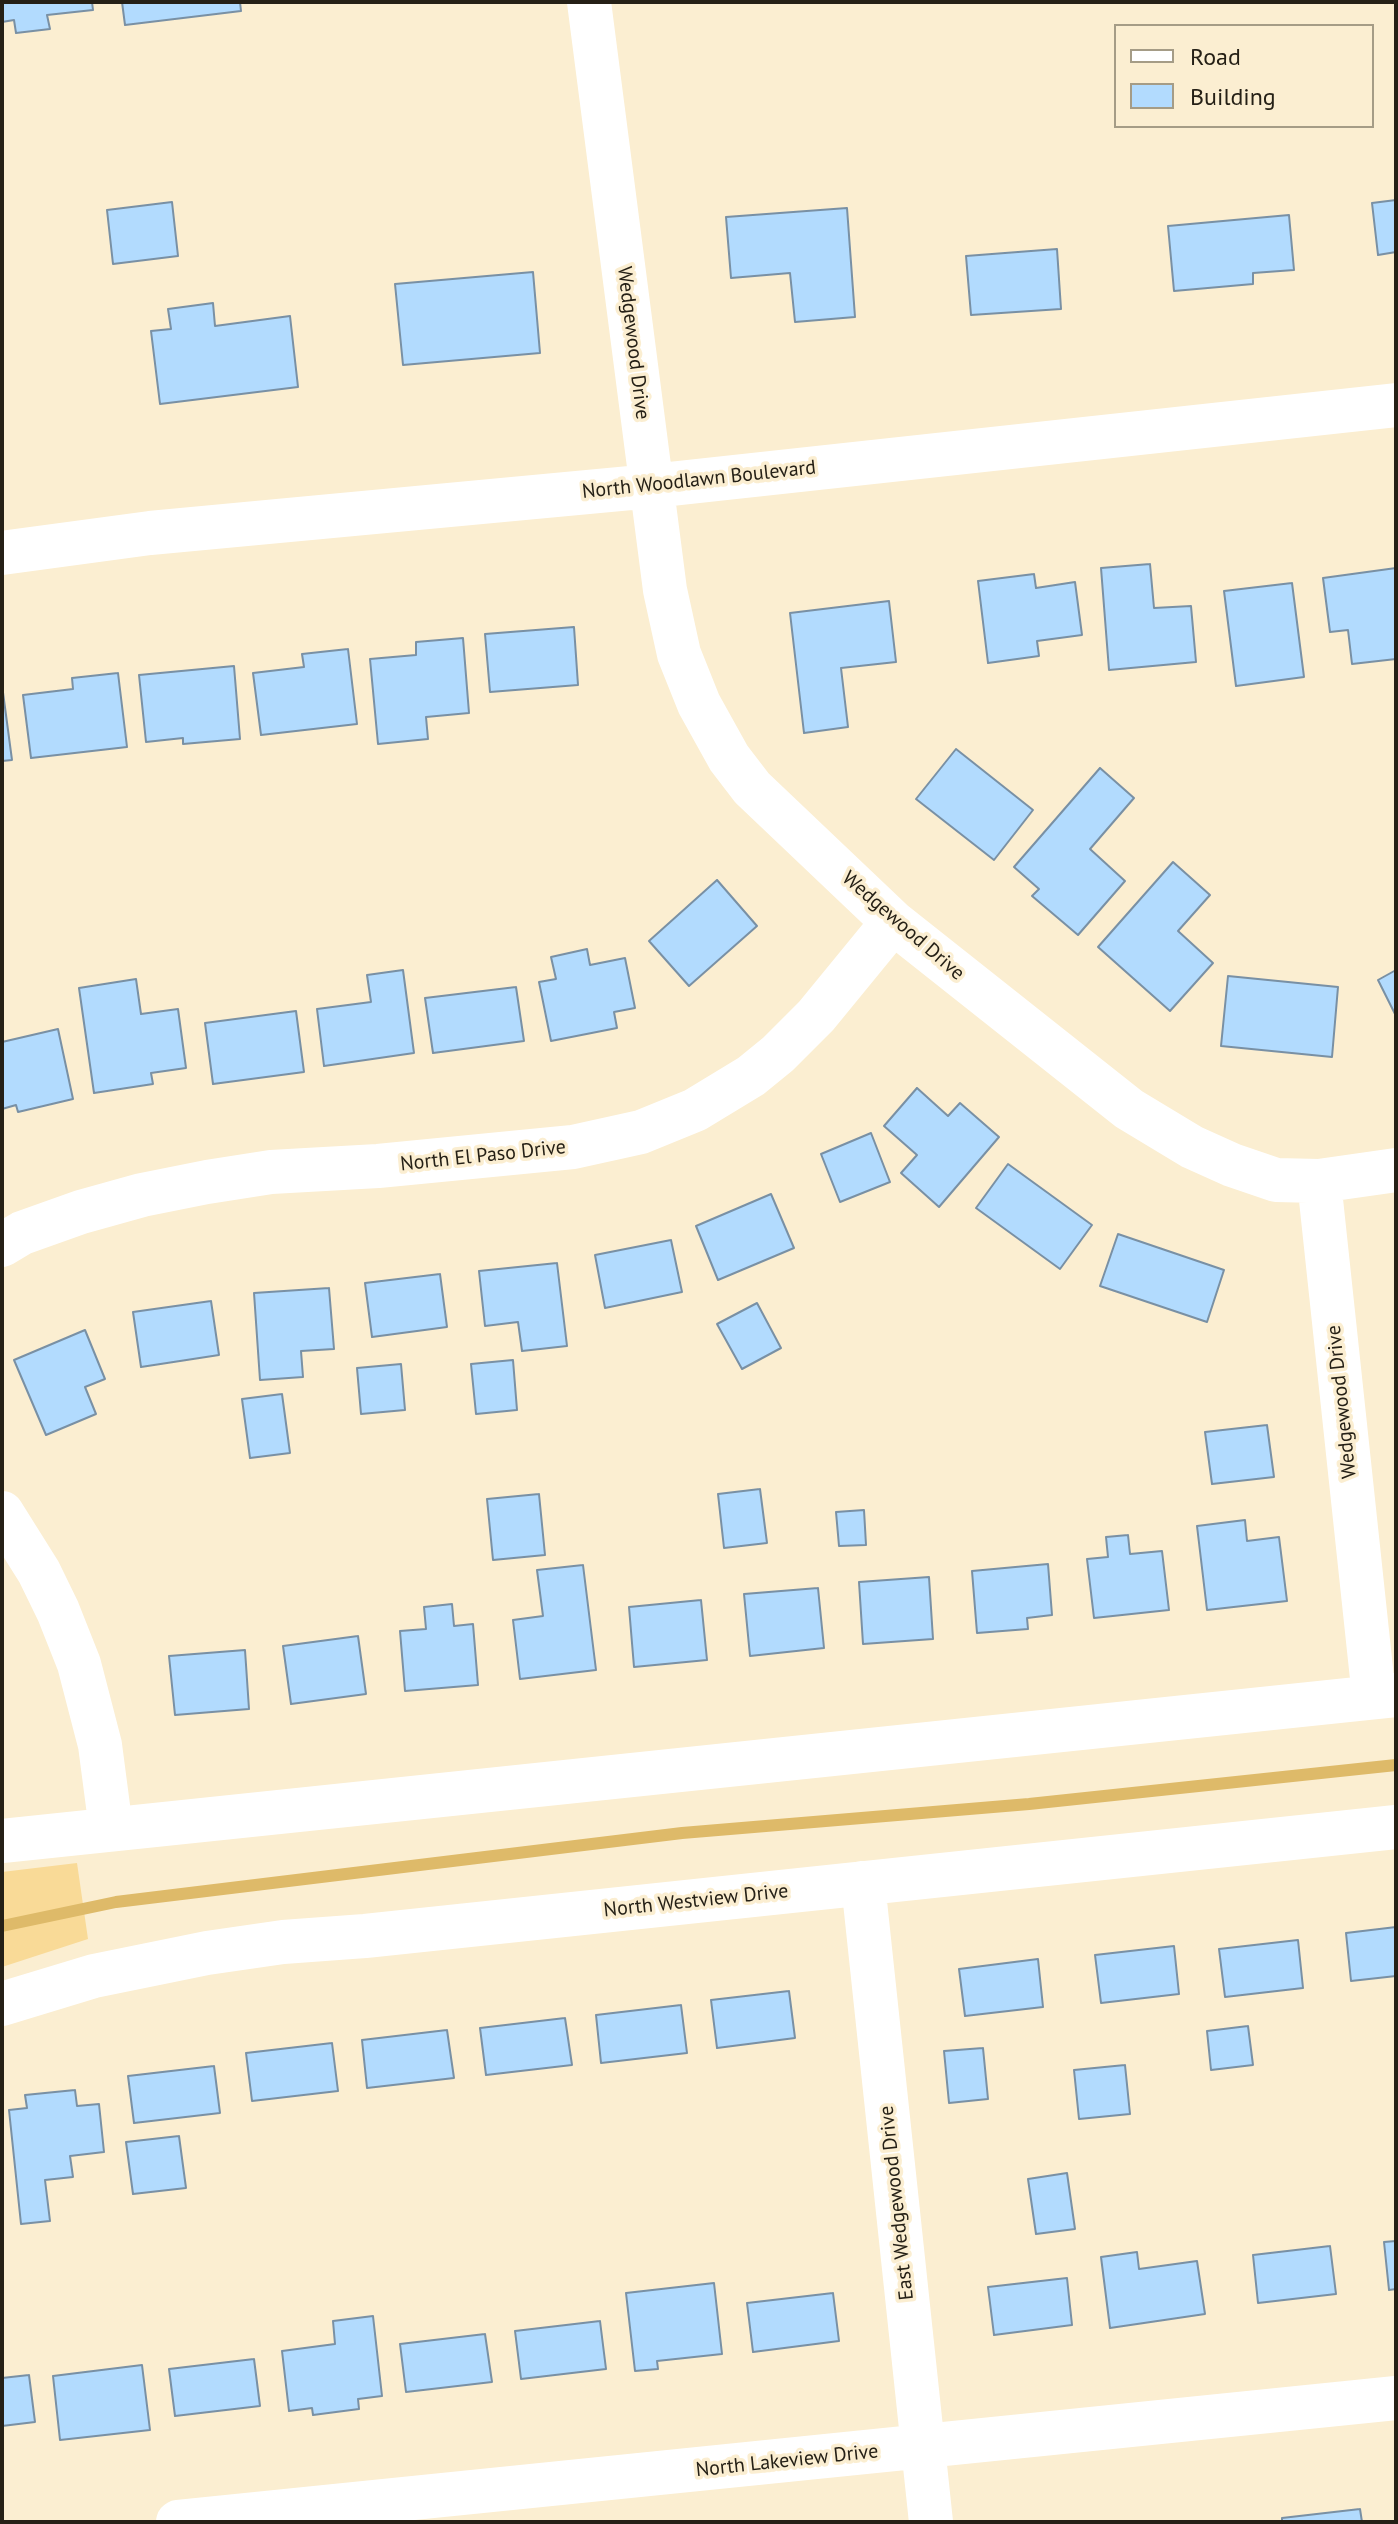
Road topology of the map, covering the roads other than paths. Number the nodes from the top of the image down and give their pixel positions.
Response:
1 (589, 2) edge
2 (1396, 405) edge
3 (652, 486) junction
4 (2, 553) edge
5 (893, 922) junction
6 (1396, 1170) edge
7 (1319, 1181) junction
8 (2, 1245) edge
9 (2, 1513) edge
10 (1385, 1696) edge
11 (1396, 1827) edge
12 (111, 1829) junction
13 (2, 1841) edge
14 (863, 1883) junction
15 (2, 2004) edge
16 (1396, 2398) edge
17 (923, 2447) junction
18 (178, 2522) edge
19 (931, 2522) edge

1 - 3 street, Wedgewood Drive
2 - 3 street, North Woodlawn Boulevard
3 - 4 street, North Woodlawn Boulevard
3 - 5 street, Wedgewood Drive
5 - 7 street, Wedgewood Drive
5 - 8 street, North El Paso Drive
6 - 7 street
7 - 10 street, Wedgewood Drive
9 - 12 street
10 - 12 street
11 - 14 street, North Westview Drive
12 - 13 street
14 - 15 street, North Westview Drive
14 - 17 street, East Wedgewood Drive
16 - 17 street, North Lakeview Drive
17 - 18 street, North Lakeview Drive
17 - 19 street, East Wedgewood Drive

